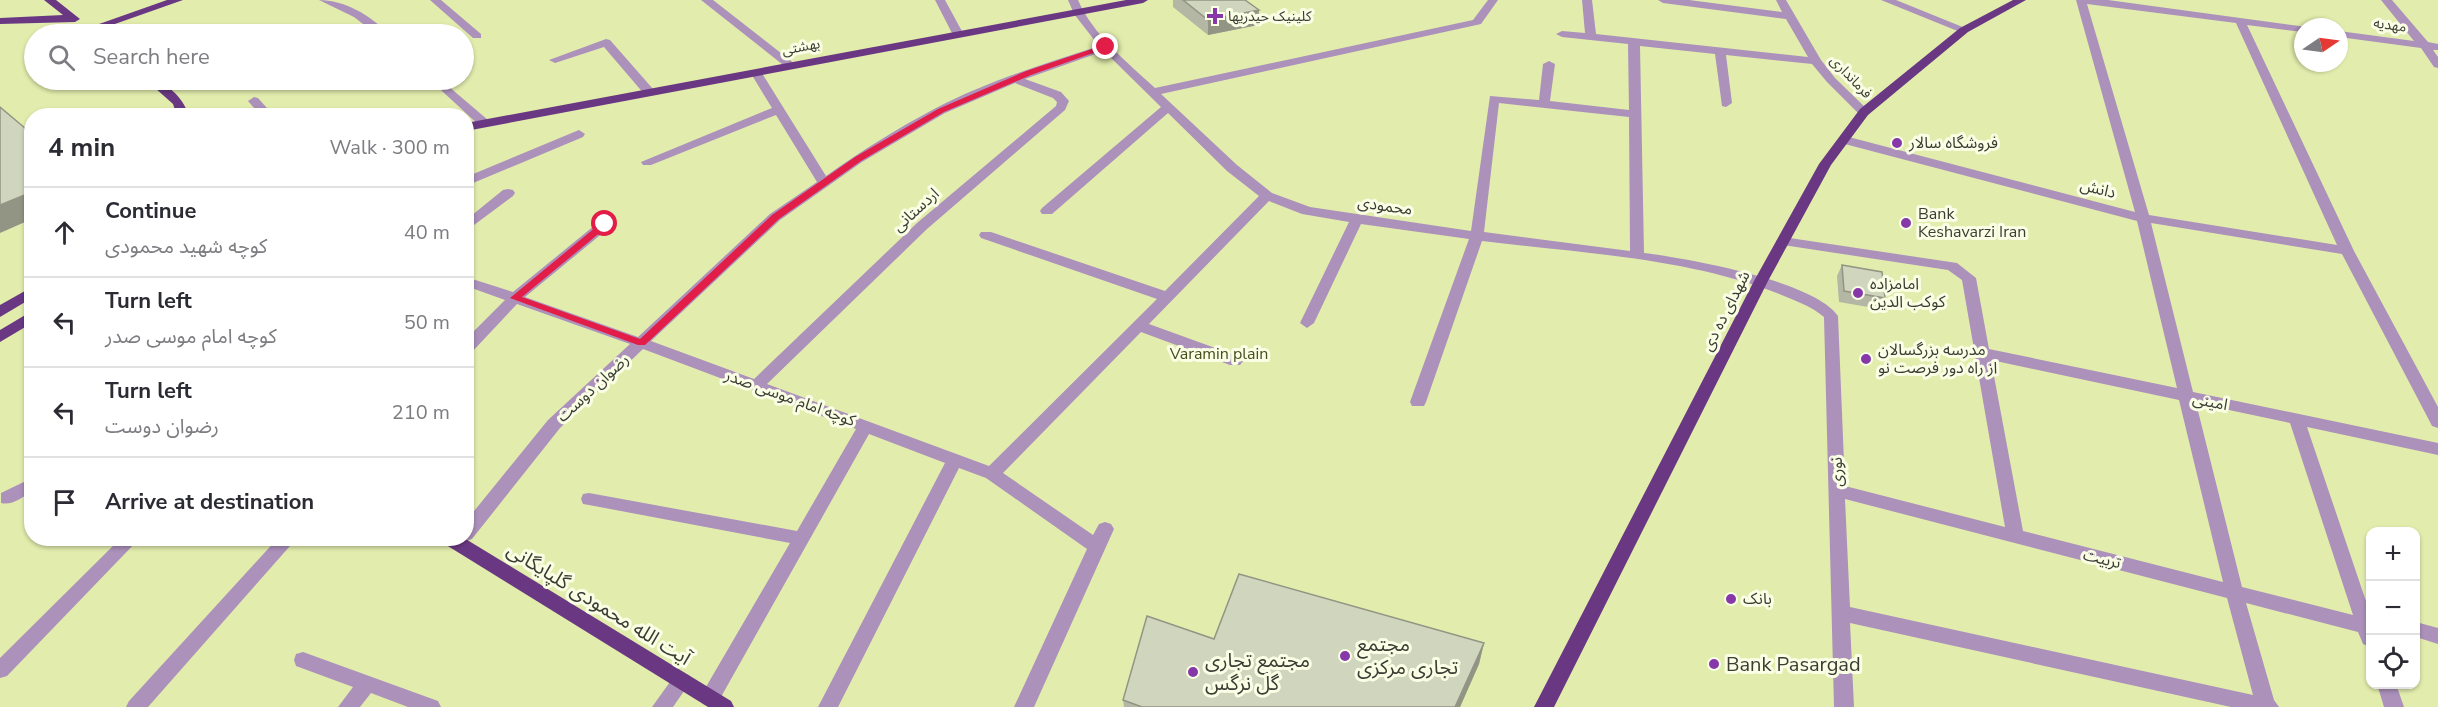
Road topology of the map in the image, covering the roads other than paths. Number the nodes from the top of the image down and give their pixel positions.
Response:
1 (49, 0) edge
2 (178, 0) edge
3 (324, 0) edge
4 (358, 0) edge
5 (435, 0) edge
6 (706, 0) edge
7 (939, 0) edge
8 (1143, 0) edge
9 (1492, 0) edge
10 (1587, 0) edge
11 (1663, 0) edge
12 (1780, 0) edge
13 (1886, 0) edge
14 (2021, 0) edge
15 (2083, 0) edge
16 (2386, 0) edge
17 (1075, 6) edge
18 (342, 8) junction
19 (1791, 16) junction
20 (72, 18) junction
21 (0, 21) edge
22 (2240, 21) junction
23 (81, 24) edge
24 (115, 24) edge
25 (369, 24) edge
26 (463, 24) edge
27 (2294, 28) edge
28 (1964, 30) junction
29 (474, 33) edge
30 (958, 34) junction
31 (1562, 34) dead end
32 (2348, 35) edge
33 (477, 36) dead end
34 (1591, 37) junction
35 (1634, 41) junction
36 (2424, 45) junction
37 (1106, 47) junction
38 (2438, 47) edge
39 (1720, 51) junction
40 (555, 60) dead end
41 (1816, 61) junction
42 (1549, 64) dead end
43 (2438, 65) edge
44 (791, 66) junction
45 (756, 72) junction
46 (1015, 79) junction
47 (163, 90) edge
48 (446, 90) edge
49 (649, 92) junction
50 (1152, 92) junction
51 (254, 101) dead end
52 (1726, 103) dead end
53 (1544, 104) junction
54 (1168, 107) junction
55 (181, 108) edge
56 (261, 108) edge
57 (467, 108) edge
58 (779, 110) junction
59 (1864, 112) junction
60 (474, 114) edge
61 (1635, 114) junction
62 (484, 123) junction
63 (474, 125) edge
64 (579, 134) dead end
65 (1845, 140) junction
66 (647, 162) dead end
67 (474, 179) edge
68 (824, 183) junction
69 (508, 193) dead end
70 (1267, 196) junction
71 (1047, 211) dead end
72 (2143, 218) junction
73 (1358, 219) junction
74 (474, 221) edge
75 (605, 224) dead end
76 (986, 235) dead end
77 (1476, 235) junction
78 (1783, 241) junction
79 (2347, 250) junction
80 (1637, 256) junction
81 (1761, 281) junction
82 (474, 284) edge
83 (24, 296) edge
84 (1167, 297) junction
85 (515, 298) junction
86 (0, 312) edge
87 (24, 322) edge
88 (1307, 323) dead end
89 (1138, 326) junction
90 (0, 338) edge
91 (474, 341) edge
92 (641, 343) junction
93 (1983, 353) junction
94 (1235, 361) dead end
95 (756, 386) junction
96 (2187, 397) junction
97 (1418, 402) dead end
98 (2296, 418) junction
99 (2438, 422) edge
100 (866, 426) junction
101 (2438, 449) edge
102 (955, 460) junction
103 (992, 474) junction
104 (24, 488) edge
105 (1838, 491) junction
106 (7, 498) dead end
107 (589, 499) dead end
108 (474, 521) edge
109 (1105, 529) dead end
110 (2014, 536) junction
111 (801, 539) junction
112 (124, 546) edge
113 (282, 546) edge
114 (470, 546) edge
115 (1097, 547) junction
116 (2234, 592) junction
117 (1841, 613) junction
118 (2366, 619) edge
119 (2366, 625) edge
120 (2420, 631) edge
121 (2438, 636) edge
122 (303, 660) dead end
123 (0, 670) edge
124 (682, 681) junction
125 (367, 684) junction
126 (2388, 689) edge
127 (717, 702) edge
128 (136, 707) edge
129 (348, 707) edge
130 (431, 707) edge
131 (662, 707) edge
132 (828, 707) edge
133 (1024, 707) edge
134 (1544, 707) edge
135 (1844, 707) edge
136 (2267, 707) edge
137 (2394, 707) edge

1 - 20 main road
2 - 24 main road
3 - 18 street
4 - 18 street
5 - 26 street
6 - 44 street
7 - 30 street
8 - 17 main road, بهشتی
9 - 50 street
10 - 34 street
11 - 19 street
12 - 19 street, فرمانداری
13 - 28 street
14 - 28 main road, شهدای ده دی
15 - 22 street
15 - 72 street
16 - 36 street
17 - 30 main road, بهشتی
17 - 37 street, محمودی
18 - 25 street
19 - 41 street, فرمانداری
20 - 21 main road
20 - 23 main road
22 - 27 street
22 - 79 street
28 - 59 main road, شهدای ده دی
29 - 33 street
30 - 44 main road, بهشتی
31 - 34 street
32 - 36 street, مهدیه
34 - 35 street
35 - 39 street
35 - 61 street
36 - 38 street, مهدیه
36 - 43 street
37 - 46 street, رضوان دوست
37 - 50 street, محمودی
39 - 41 street
39 - 52 street
40 - 49 street
41 - 59 street, فرمانداری
42 - 53 street
44 - 45 main road, بهشتی
45 - 49 main road, بهشتی
45 - 58 street
46 - 68 street, رضوان دوست
46 - 95 street, اردستانی
47 - 55 main road
48 - 57 street
49 - 62 main road, بهشتی
50 - 54 street, محمودی
51 - 56 street
53 - 61 street
53 - 77 street
54 - 70 street, محمودی
54 - 71 street
58 - 66 street
58 - 68 street
59 - 65 main road, شهدای ده دی
60 - 62 street
61 - 80 street
62 - 63 main road, بهشتی
64 - 67 street
65 - 72 street, دانش
65 - 78 main road, شهدای ده دی
68 - 92 street, رضوان دوست
69 - 74 street
70 - 73 street, محمودی
70 - 84 street
72 - 79 street, دانش
72 - 96 street
73 - 77 street, محمودی
73 - 88 street
75 - 85 street
76 - 84 street
77 - 80 street, محمودی
77 - 97 street
78 - 81 main road, شهدای ده دی
78 - 93 street
79 - 99 street
80 - 81 street, محمودی
81 - 105 street, نوری
81 - 134 main road, شهدای ده دی
82 - 85 street, کوچه امام موسی صدر
83 - 86 main road
84 - 89 street
85 - 91 street
85 - 92 street, کوچه امام موسی صدر
87 - 90 main road
89 - 94 street
89 - 103 street
92 - 95 street, کوچه امام موسی صدر
92 - 108 street, رضوان دوست
93 - 96 street, امینی
93 - 110 street
95 - 100 street, کوچه امام موسی صدر
96 - 98 street, امینی
96 - 116 street
98 - 101 street, امینی
98 - 118 street
100 - 102 street, کوچه امام موسی صدر
100 - 111 street
102 - 103 street, کوچه امام موسی صدر
102 - 132 street
103 - 115 street, کوچه امام موسی صدر
104 - 106 street
105 - 110 street, تربیت
105 - 117 street, نوری
107 - 111 street
109 - 115 street
110 - 116 street, تربیت
111 - 127 street
112 - 123 street
113 - 128 street
114 - 124 main road, آیت الله محمودی گلپایگانی
115 - 133 street
116 - 119 street, تربیت
116 - 136 street
117 - 135 street, نوری
117 - 136 street
120 - 121 street
122 - 125 street
124 - 127 main road, آیت الله محمودی گلپایگانی
124 - 131 street
125 - 129 street
125 - 130 street
126 - 137 street

